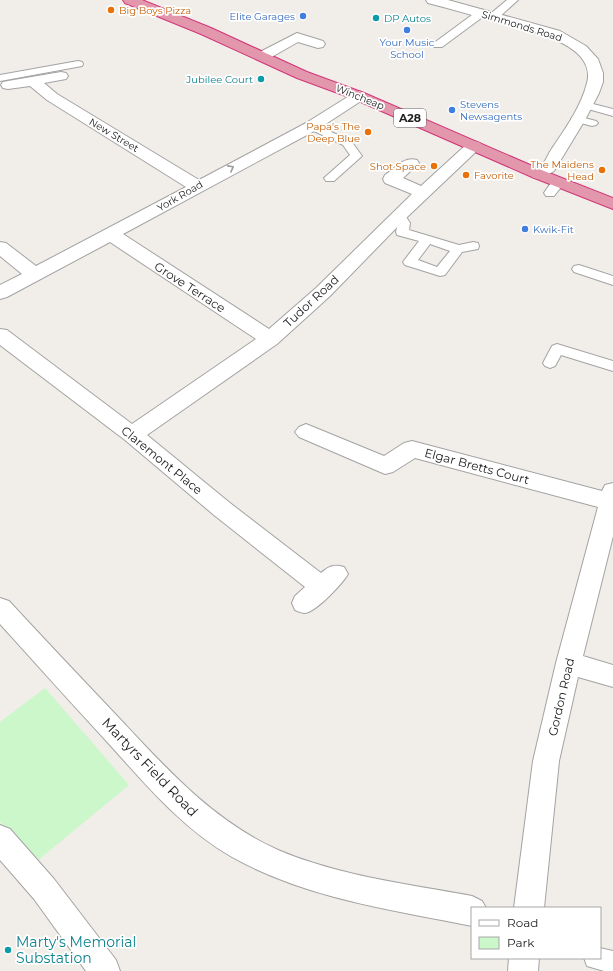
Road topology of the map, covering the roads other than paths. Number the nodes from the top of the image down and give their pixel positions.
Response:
1 (130, 0) edge
2 (433, 0) edge
3 (513, 0) edge
4 (487, 15) junction
5 (318, 44) dead end
6 (438, 45) dead end
7 (263, 56) junction
8 (78, 64) dead end
9 (61, 76) dead end
10 (33, 77) junction
11 (4, 82) edge
12 (359, 96) junction
13 (585, 105) junction
14 (613, 112) edge
15 (577, 119) junction
16 (592, 123) dead end
17 (312, 126) junction
18 (474, 146) junction
19 (411, 162) dead end
20 (538, 174) junction
21 (330, 178) dead end
22 (197, 186) junction
23 (423, 192) junction
24 (613, 204) edge
25 (399, 215) junction
26 (110, 234) junction
27 (427, 240) junction
28 (473, 246) dead end
29 (0, 247) edge
30 (458, 249) junction
31 (579, 269) dead end
32 (34, 274) junction
33 (613, 281) edge
34 (0, 293) edge
35 (0, 335) edge
36 (270, 339) junction
37 (550, 363) dead end
38 (613, 366) edge
39 (306, 432) dead end
40 (132, 435) junction
41 (612, 496) edge
42 (304, 603) dead end
43 (0, 608) edge
44 (569, 663) junction
45 (613, 676) edge
46 (0, 838) edge
47 (529, 907) edge
48 (471, 912) edge
49 (524, 959) edge
50 (600, 959) edge
51 (613, 962) edge
52 (105, 971) edge
53 (523, 971) edge

1 - 7 highway, Wincheap / A28
2 - 4 street, Simmonds Road
3 - 4 lane
4 - 6 lane
4 - 13 street, Simmonds Road
5 - 7 street
7 - 12 highway, Wincheap / A28
8 - 10 lane
9 - 10 street
10 - 11 street
10 - 22 street, New Street
12 - 17 street, York Road
12 - 18 highway, Wincheap / A28
13 - 14 lane
13 - 15 street, Simmonds Road
15 - 16 lane
15 - 20 street, Simmonds Road
17 - 21 lane
22 -> 17 street, York Road
18 - 20 highway, Wincheap / A28
18 - 23 street, Tudor Road
19 - 23 street
20 - 24 highway, Wincheap / A28
22 - 26 street, York Road
23 - 25 street, Tudor Road
25 - 27 lane
25 - 36 street, Tudor Road
26 - 32 street, York Road
26 - 36 street, Grove Terrace
27 - 30 lane
27 - 30 lane
28 - 30 lane
29 - 32 street
31 - 33 lane
32 - 34 street, York Road
35 - 40 street, Claremont Place
36 - 40 street, Tudor Road
37 - 38 lane
39 - 41 street, Elgar Bretts Court
40 - 42 street, Claremont Place
41 - 44 street, Gordon Road
43 - 48 street, Martyrs Field Road
44 - 45 street
44 - 47 street, Gordon Road
46 - 52 street
49 - 53 street
50 - 51 lane

